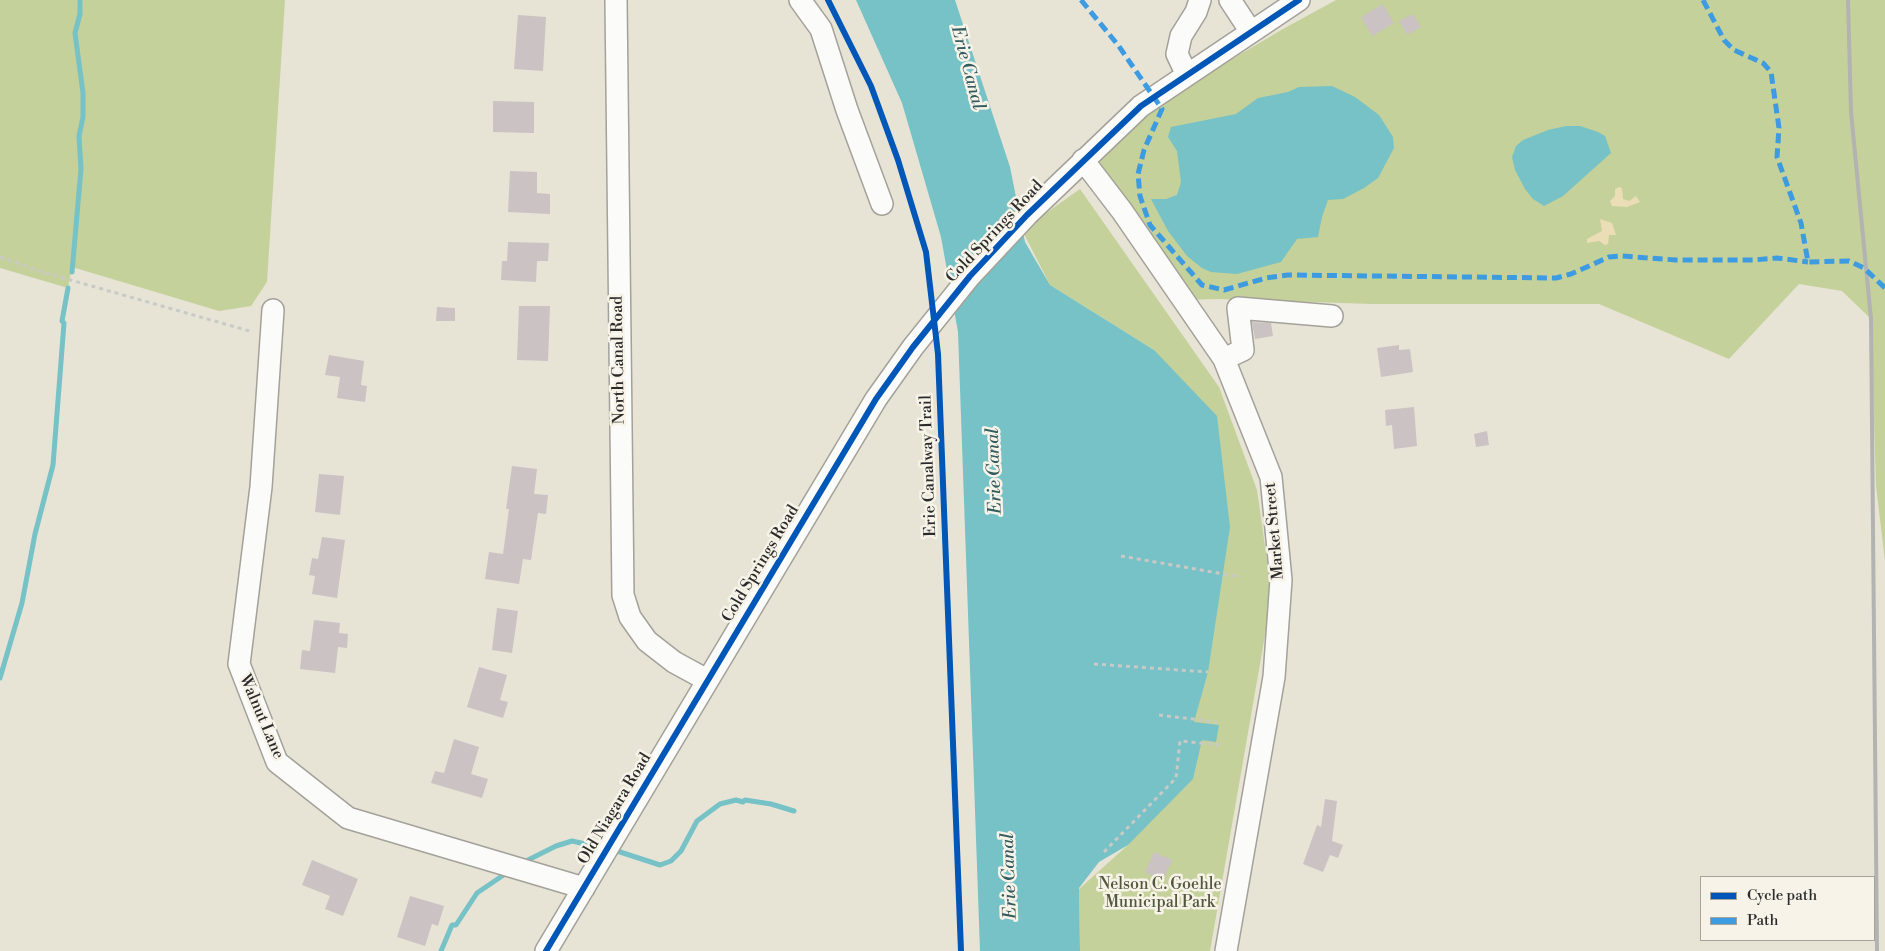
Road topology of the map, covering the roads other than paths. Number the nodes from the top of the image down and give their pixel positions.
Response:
1 (616, 0) edge
2 (800, 0) edge
3 (1200, 0) edge
4 (1230, 0) edge
5 (1286, 4) edge
6 (1251, 32) junction
7 (1187, 75) junction
8 (1083, 160) junction
9 (882, 204) dead end
10 (273, 310) dead end
11 (1332, 316) dead end
12 (1224, 359) junction
13 (707, 680) junction
14 (584, 888) junction
15 (546, 951) edge
16 (1226, 951) edge

1 - 13 street, North Canal Road
2 - 9 street
3 - 7 street
4 - 6 street
5 - 6 street, Cold Springs Road
6 - 7 street, Cold Springs Road
7 - 8 street, Cold Springs Road
8 - 12 street, Market Street
8 - 13 street, Cold Springs Road
10 - 14 street, Walnut Lane
11 - 12 street
12 - 16 street, Market Street
13 - 14 street, Old Niagara Road
14 - 15 street, Old Niagara Road

